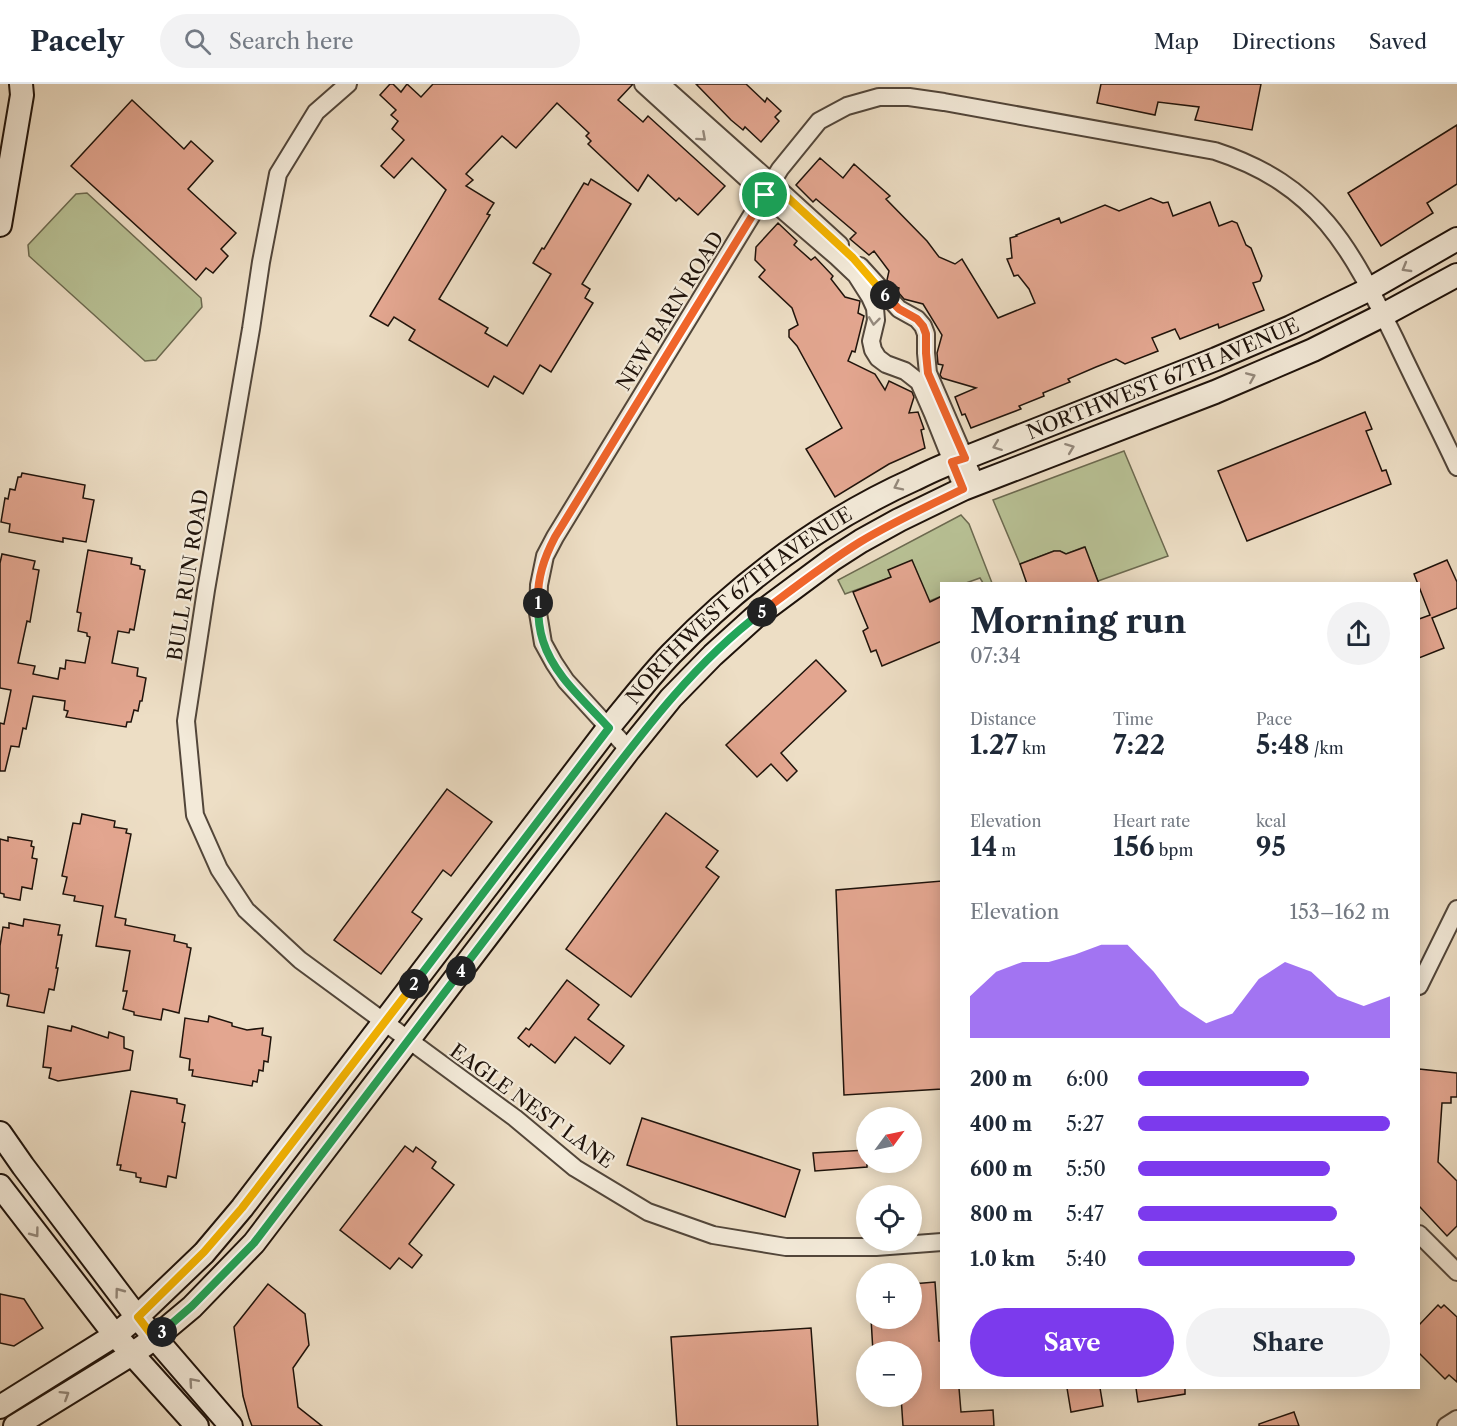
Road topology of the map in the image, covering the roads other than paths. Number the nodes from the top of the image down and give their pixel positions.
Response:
1 (21, 84) edge
2 (348, 84) edge
3 (643, 84) edge
4 (661, 84) edge
5 (768, 189) junction
6 (0, 225) edge
7 (1457, 239) edge
8 (1457, 275) edge
9 (1370, 289) junction
10 (1383, 315) junction
11 (958, 460) junction
12 (1457, 467) edge
13 (969, 487) junction
14 (609, 728) junction
15 (629, 750) junction
16 (1457, 909) edge
17 (1420, 984) edge
18 (384, 1023) junction
19 (408, 1041) junction
20 (0, 1133) edge
21 (0, 1186) edge
22 (1420, 1235) edge
23 (940, 1242) edge
24 (1457, 1272) edge
25 (138, 1317) junction
26 (115, 1335) junction
27 (154, 1338) junction
28 (132, 1354) junction
29 (0, 1407) edge
30 (1457, 1419) edge
31 (15, 1426) edge
32 (197, 1426) edge
33 (231, 1426) edge
34 (1446, 1426) edge

1 - 6 main road
2 - 18 street, BULL RUN ROAD
3 -> 5 street
4 - 5 street
5 - 9 street, NEW BARN ROAD
5 - 11 street
5 -> 11 street
5 - 14 street, NEW BARN ROAD
7 -> 9 main road, NORTHWEST 67TH AVENUE
8 - 10 main road, NORTHWEST 67TH AVENUE
9 - 10 street
9 -> 11 main road, NORTHWEST 67TH AVENUE
10 - 12 street
13 -> 10 main road, NORTHWEST 67TH AVENUE
11 - 13 street
11 -> 14 main road, NORTHWEST 67TH AVENUE
13 - 15 main road, NORTHWEST 67TH AVENUE
14 - 15 street, NEW BARN ROAD
14 - 18 main road, NORTHWEST 67TH AVENUE
15 - 19 main road, NORTHWEST 67TH AVENUE
16 - 17 street
18 - 19 street, EAGLE NEST LANE
18 - 25 main road, NORTHWEST 67TH AVENUE
19 - 23 street, EAGLE NEST LANE
19 - 27 main road, NORTHWEST 67TH AVENUE
25 -> 20 main road
21 -> 26 main road
22 - 24 street
25 - 26 main road, NORTHWEST 67TH AVENUE
25 - 27 main road
26 - 28 main road
26 - 29 main road, NORTHWEST 67TH AVENUE
27 - 28 main road, NORTHWEST 67TH AVENUE
33 -> 27 main road
31 -> 28 main road, NORTHWEST 67TH AVENUE
28 - 32 main road
30 - 34 street

